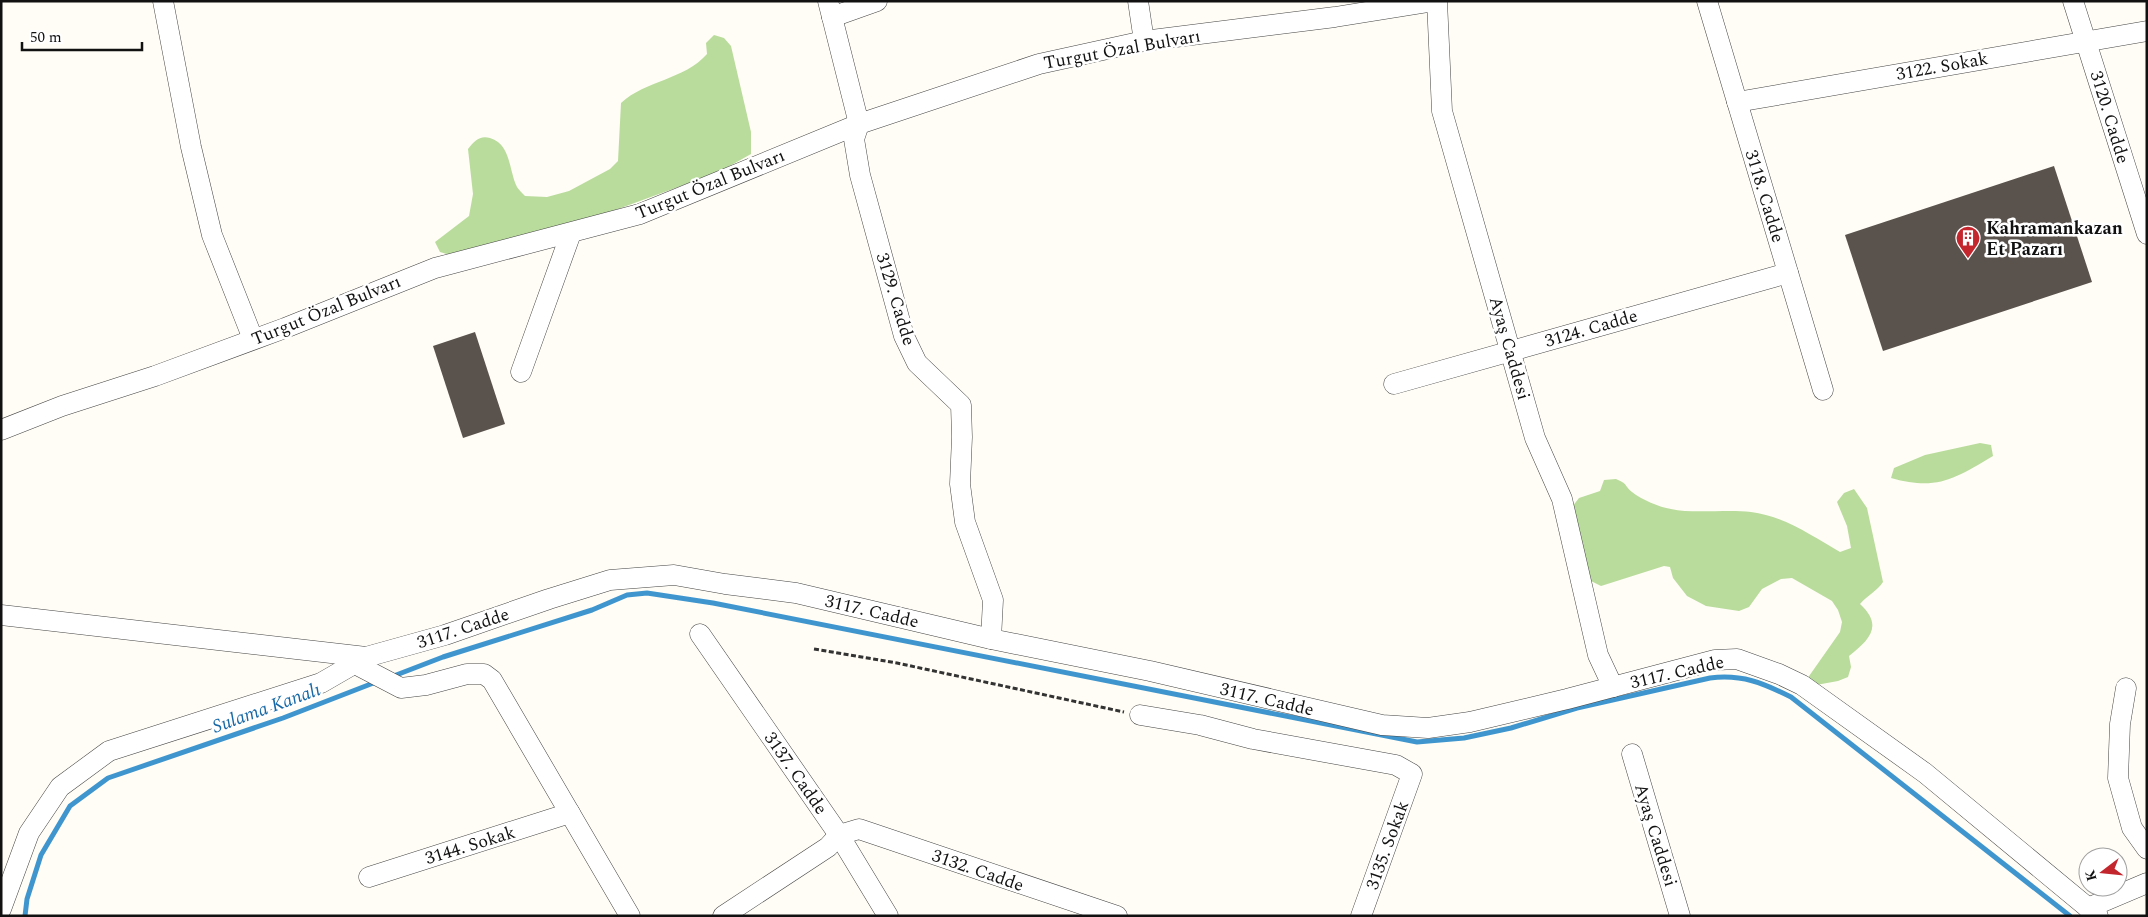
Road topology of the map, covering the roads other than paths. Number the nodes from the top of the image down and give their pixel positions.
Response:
1 (163, 1) edge
2 (877, 1) edge
3 (1138, 1) edge
4 (1436, 1) edge
5 (1707, 1) edge
6 (2074, 1) edge
7 (830, 9) edge
8 (2147, 31) edge
9 (1144, 41) junction
10 (2086, 41) junction
11 (1737, 102) junction
12 (858, 124) junction
13 (571, 233) junction
14 (2147, 234) edge
15 (1788, 273) junction
16 (253, 339) junction
17 (1511, 351) junction
18 (521, 372) dead end
19 (1394, 384) dead end
20 (1823, 390) dead end
21 (1, 430) edge
22 (1, 615) edge
23 (700, 634) dead end
24 (991, 639) junction
25 (360, 661) junction
26 (1613, 687) junction
27 (2126, 688) dead end
28 (1140, 715) road end
29 (1632, 754) dead end
30 (570, 813) junction
31 (839, 835) junction
32 (2147, 848) edge
33 (369, 877) dead end
34 (2147, 882) edge
35 (1, 909) edge
36 (2093, 912) edge
37 (630, 916) edge
38 (723, 916) edge
39 (888, 916) edge
40 (1117, 916) edge
41 (1361, 916) edge
42 (1680, 916) edge

1 - 16 street
2 - 7 street
3 - 9 street
4 - 9 street, Turgut Özal Bulvarı
4 - 17 street, Ayaş Caddesi
5 - 11 street, 3118. Cadde
6 - 10 street, 3120. Cadde
7 - 12 street, 3129. Cadde
8 - 10 street, 3122. Sokak
9 - 12 street, Turgut Özal Bulvarı
10 - 11 street, 3122. Sokak
10 - 14 street, 3120. Cadde
11 - 15 street, 3118. Cadde
12 - 13 street, Turgut Özal Bulvarı
12 - 24 street, 3129. Cadde
13 - 16 street, Turgut Özal Bulvarı
13 - 18 street
15 - 17 street, 3124. Cadde
15 - 20 street, 3118. Cadde
16 - 21 street, Turgut Özal Bulvarı
17 - 19 street, 3124. Cadde
17 - 26 street, Ayaş Caddesi
22 - 25 street
23 - 31 street, 3137. Cadde
24 - 25 street, 3117. Cadde
24 - 26 street, 3117. Cadde
25 - 30 street
25 - 35 street
26 - 36 street, 3117. Cadde
27 - 32 street
28 - 41 street, 3135. Sokak
29 - 42 street, Ayaş Caddesi
30 - 33 street, 3144. Sokak
30 - 37 street
31 - 38 street
31 - 39 street, 3137. Cadde
31 - 40 street, 3132. Cadde
34 - 36 street

